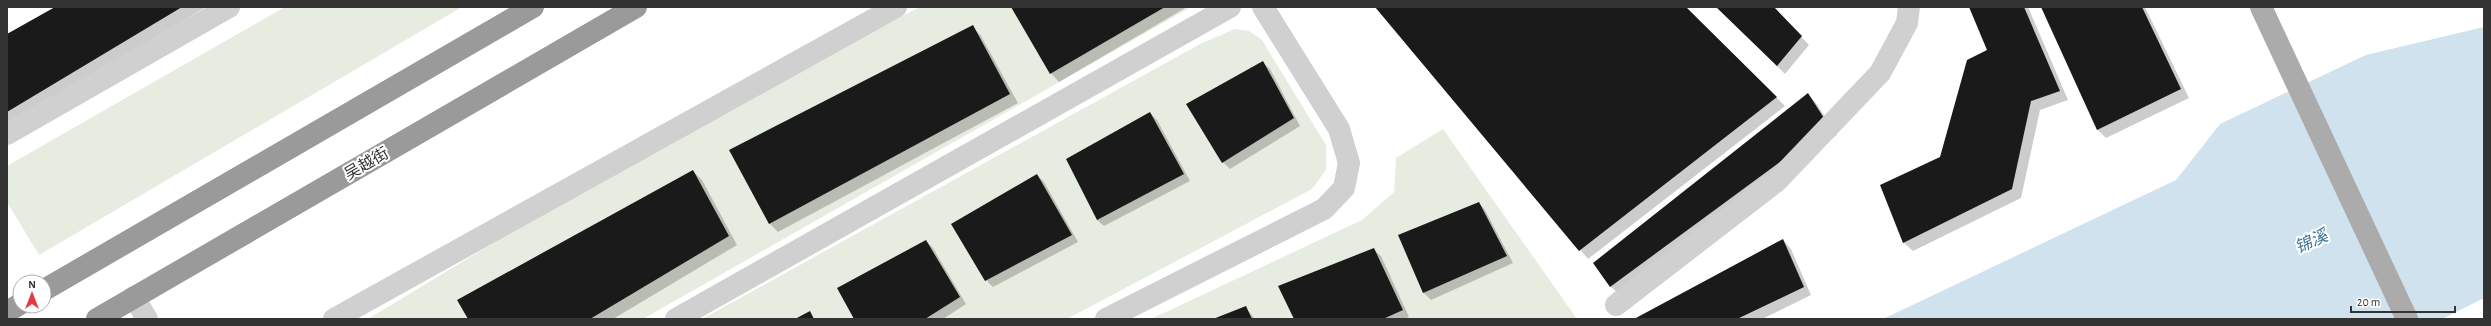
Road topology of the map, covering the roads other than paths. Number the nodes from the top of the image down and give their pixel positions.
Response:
1 (229, 7) edge
2 (533, 7) edge
3 (636, 7) edge
4 (896, 7) edge
5 (1230, 7) edge
6 (1263, 7) edge
7 (1909, 7) edge
8 (2261, 7) edge
9 (7, 134) edge
10 (52, 285) edge
11 (134, 298) junction
12 (1616, 305) dead end
13 (97, 319) edge
14 (147, 319) edge
15 (334, 319) edge
16 (676, 319) edge
17 (1106, 319) edge
18 (2407, 319) edge

1 - 9 street
2 - 10 highway
3 - 11 highway, 吴越街
4 - 15 street
5 - 16 street
6 - 17 street
7 - 12 street
8 - 18 main road
11 - 13 highway, 吴越街
11 - 14 street

